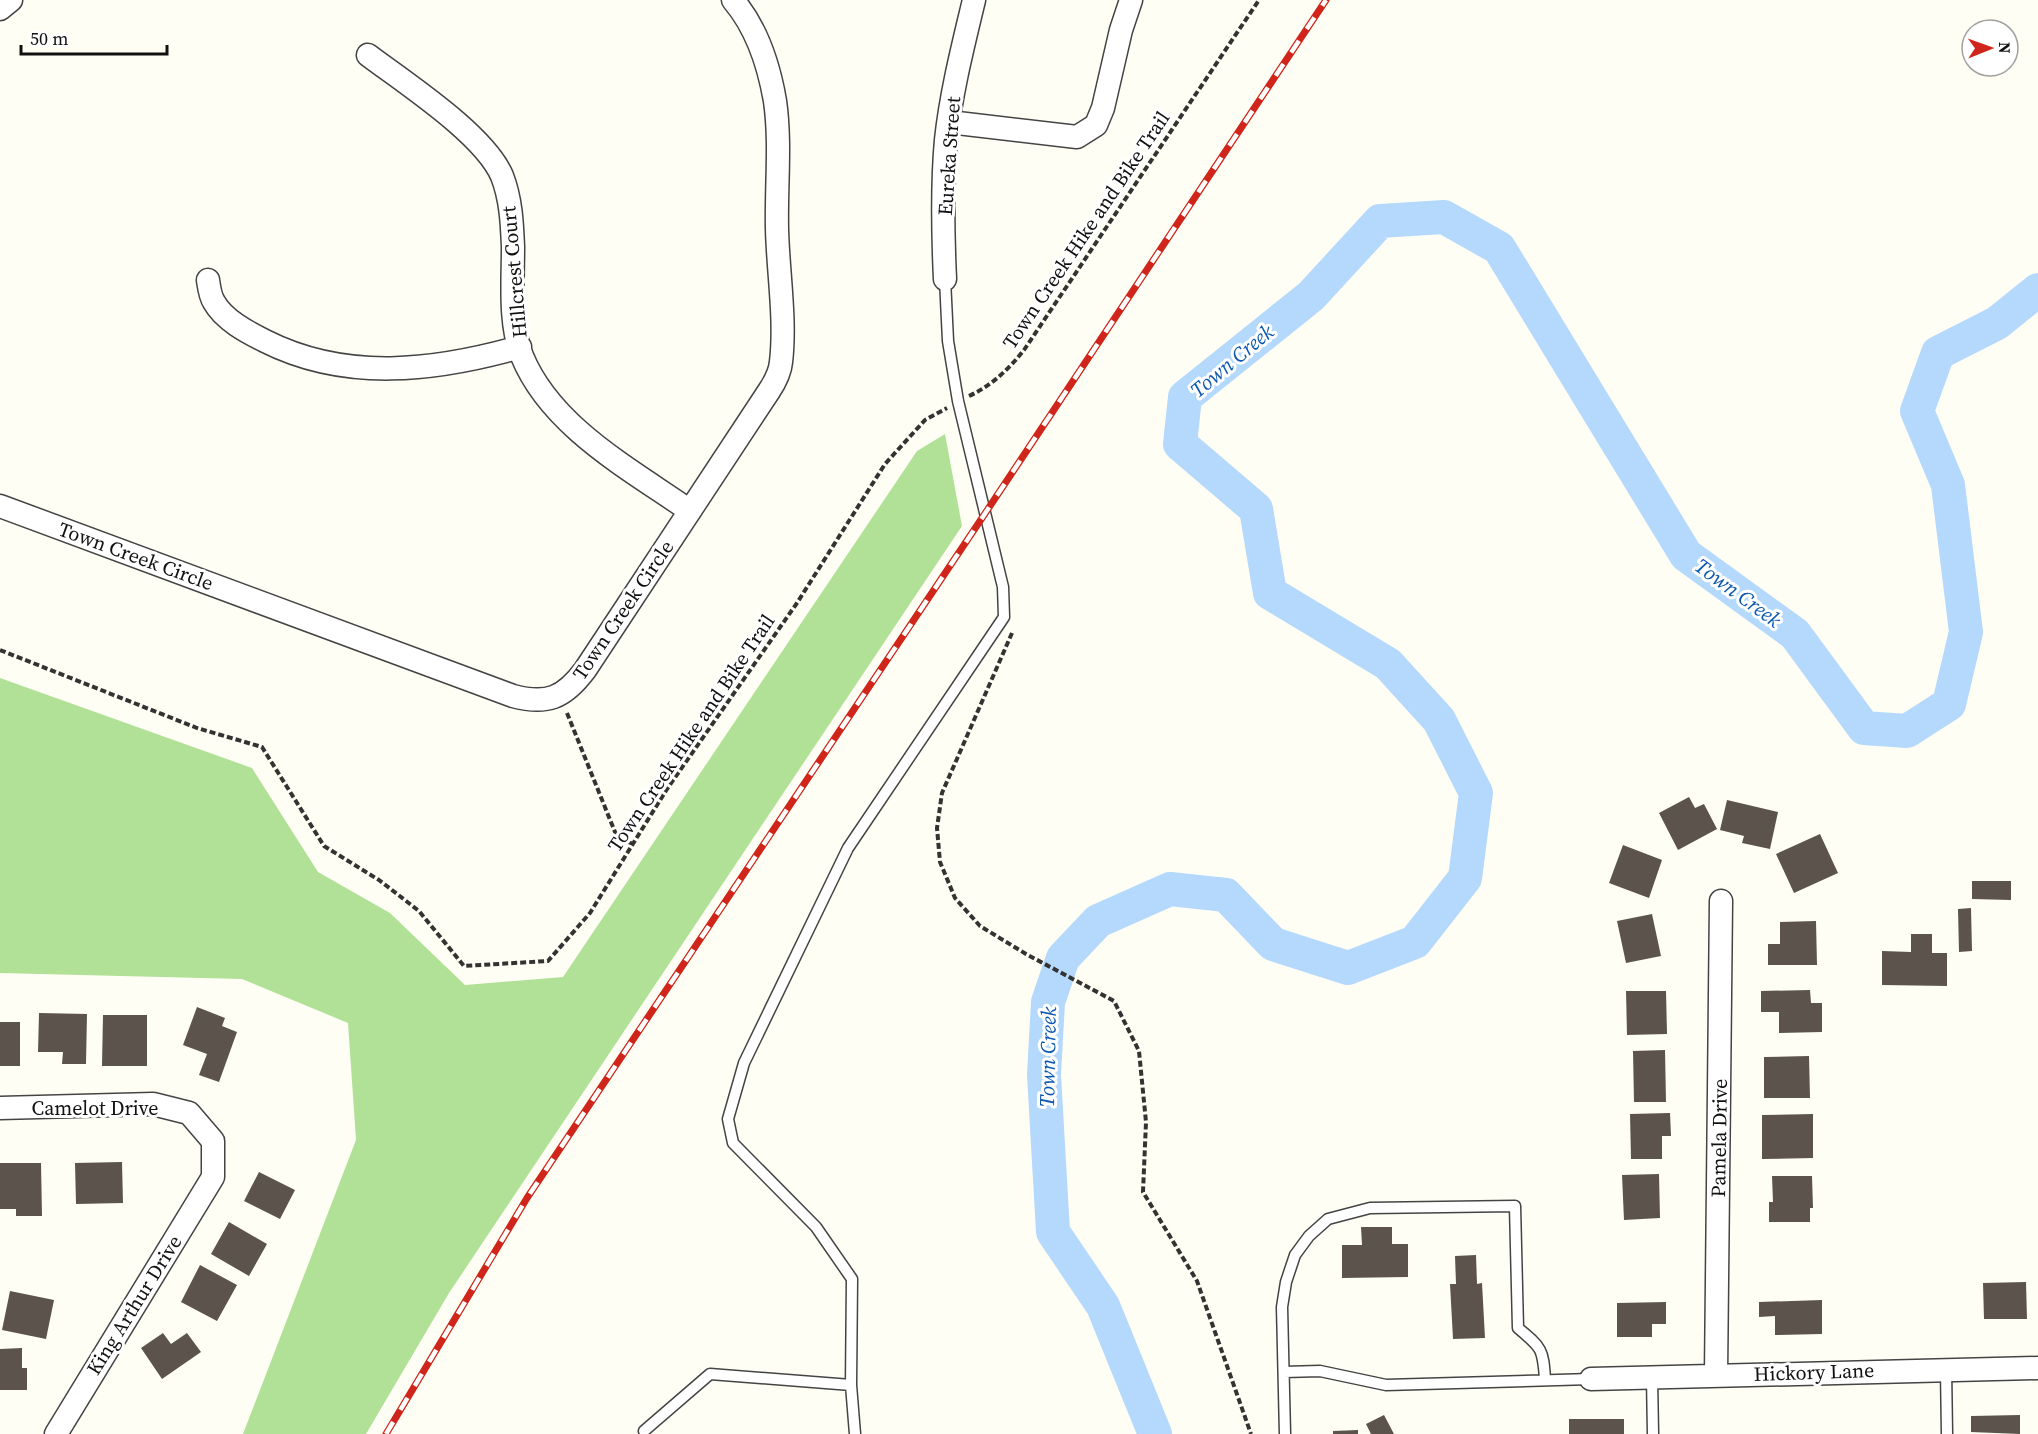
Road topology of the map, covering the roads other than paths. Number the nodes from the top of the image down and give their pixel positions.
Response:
1 (11, 0) edge
2 (733, 0) edge
3 (974, 0) edge
4 (1131, 0) edge
5 (0, 9) edge
6 (368, 55) dead end
7 (949, 122) junction
8 (945, 279) joint
9 (208, 280) dead end
10 (520, 347) junction
11 (0, 506) edge
12 (690, 511) junction
13 (1721, 901) dead end
14 (0, 1108) edge
15 (213, 1177) joint
16 (1946, 1368) junction
17 (2038, 1368) edge
18 (1284, 1372) junction
19 (1716, 1375) junction
20 (1652, 1377) junction
21 (1591, 1378) joint
22 (1545, 1379) junction
23 (851, 1385) junction
24 (644, 1431) dead end
25 (56, 1434) edge
26 (855, 1434) edge
27 (1285, 1434) edge
28 (1653, 1434) edge
29 (1947, 1434) edge

1 - 5 street
2 - 12 street, Town Creek Circle
3 - 7 street, Eureka Street
4 - 7 street
6 - 10 street, Hillcrest Court
7 - 8 street, Eureka Street
8 - 23 lane
9 - 10 street
10 - 12 street, Hillcrest Court
11 - 12 street, Town Creek Circle
13 - 19 street, Pamela Drive
14 - 15 street, Camelot Drive
15 - 25 street, King Arthur Drive
16 - 17 street, Hickory Lane
16 - 19 street, Hickory Lane
16 - 29 lane
18 - 22 lane
18 - 22 lane
18 - 27 lane
19 - 20 street, Hickory Lane
20 - 21 street, Hickory Lane
20 - 28 lane
21 - 22 lane
23 - 24 lane
23 - 26 lane

